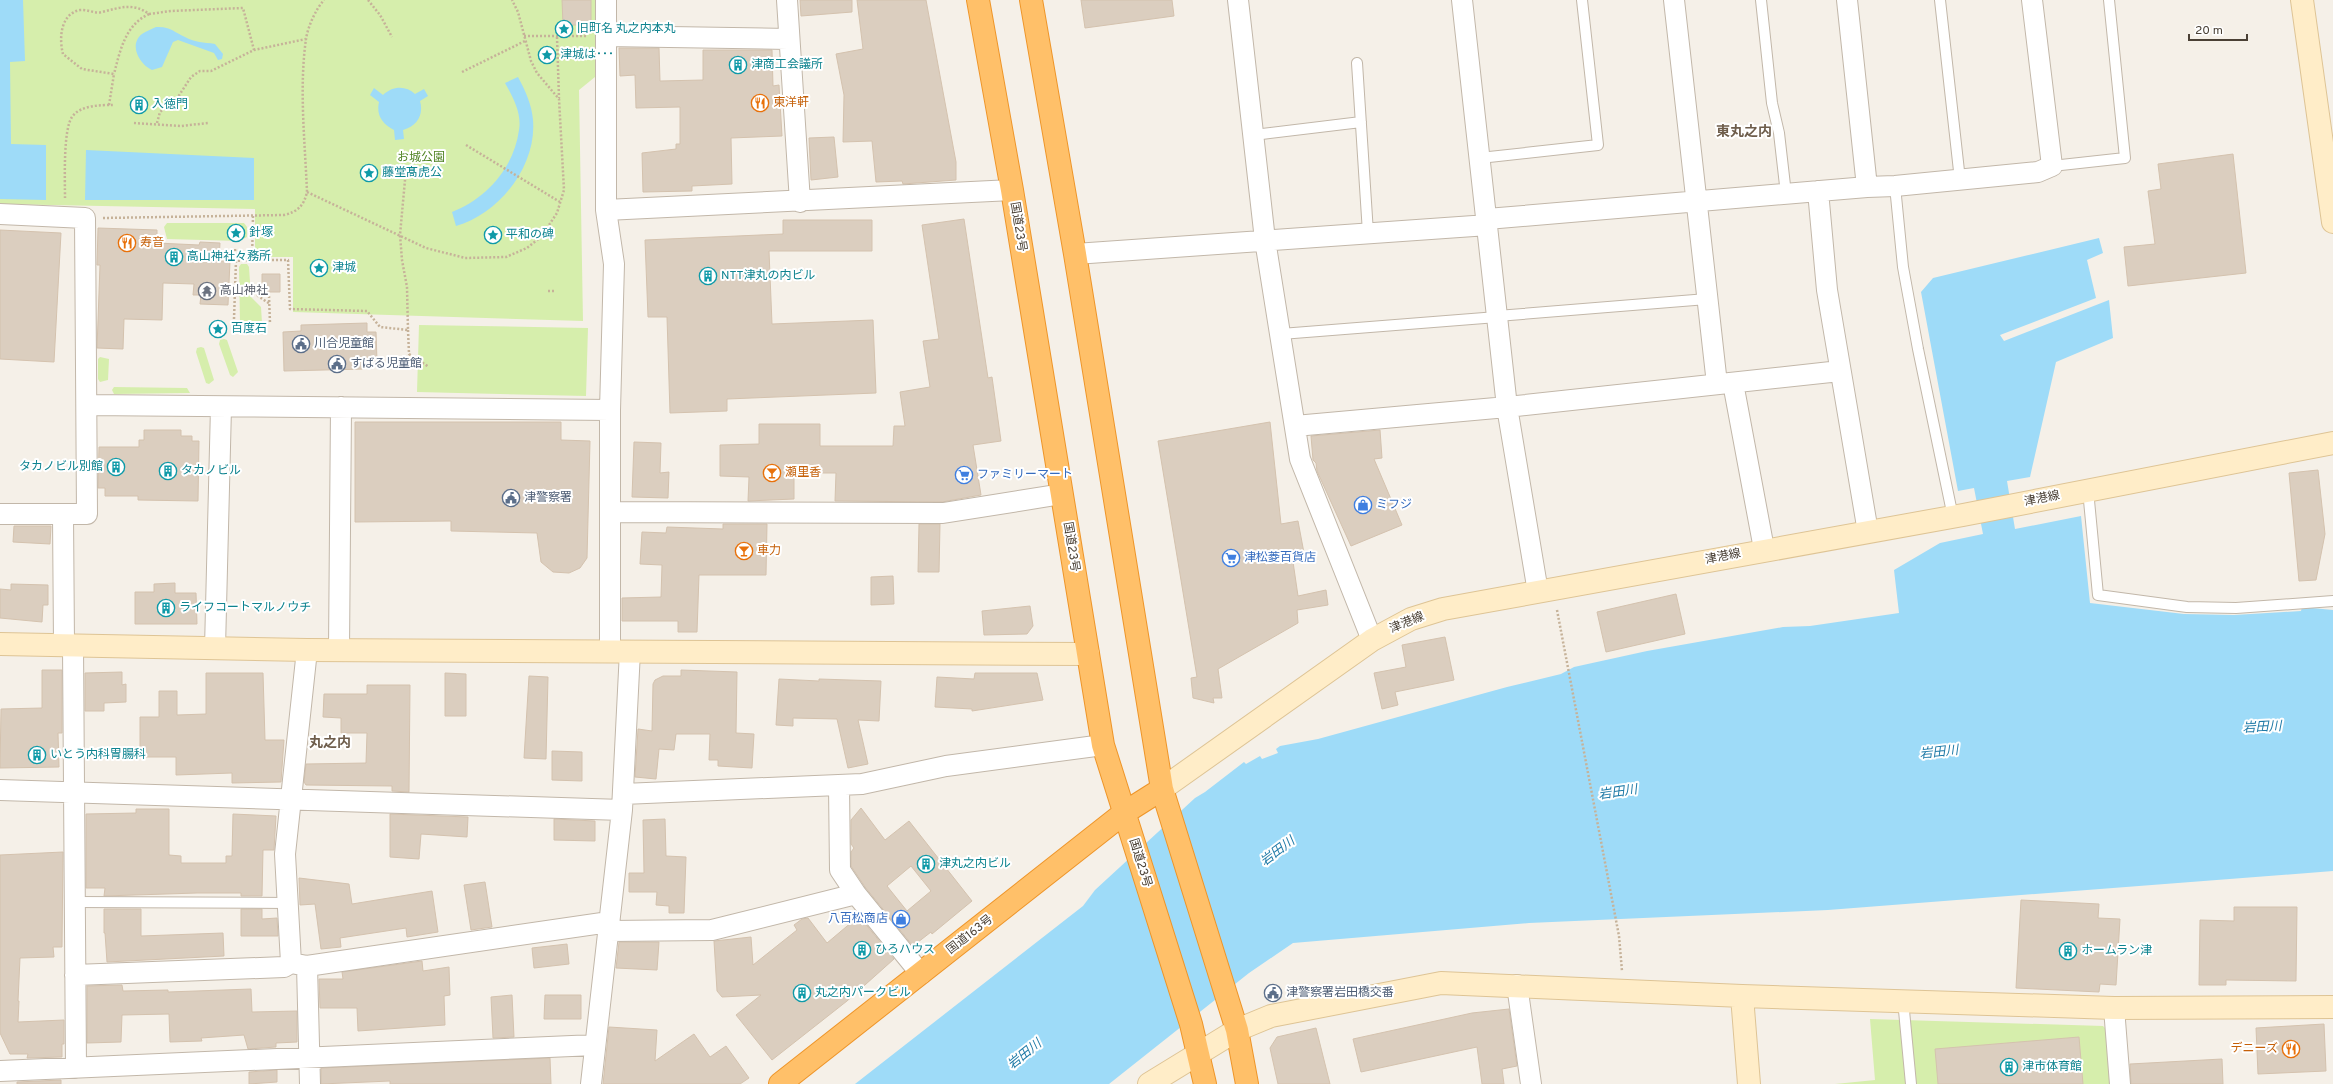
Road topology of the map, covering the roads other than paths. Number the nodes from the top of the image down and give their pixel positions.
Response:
1 (606, 0) edge
2 (786, 0) edge
3 (978, 0) edge
4 (1031, 0) edge
5 (1238, 0) edge
6 (1462, 0) edge
7 (1582, 0) edge
8 (1674, 0) edge
9 (1761, 0) edge
10 (1847, 0) edge
11 (1940, 0) edge
12 (2032, 0) edge
13 (2109, 0) edge
14 (2302, 0) edge
15 (606, 36) junction
16 (788, 39) junction
17 (1357, 63) dead end
18 (1361, 122) junction
19 (1254, 135) junction
20 (1480, 158) junction
21 (2052, 166) junction
22 (1960, 180) junction
23 (1895, 186) junction
24 (1867, 187) junction
25 (1012, 190) junction
26 (1818, 191) junction
27 (1786, 194) junction
28 (800, 202) junction
29 (1696, 202) junction
30 (606, 210) junction
31 (2332, 210) edge
32 (0, 214) edge
33 (1487, 222) junction
34 (1368, 233) junction
35 (1265, 240) junction
36 (1075, 254) junction
37 (1707, 299) junction
38 (1497, 316) junction
39 (1281, 334) junction
40 (1840, 371) junction
41 (1725, 383) junction
42 (87, 405) junction
43 (221, 406) junction
44 (1507, 406) junction
45 (341, 407) junction
46 (610, 410) junction
47 (1296, 426) junction
48 (2333, 443) edge
49 (2084, 491) junction
50 (1062, 494) junction
51 (611, 512) junction
52 (0, 514) edge
53 (63, 515) junction
54 (1958, 516) junction
55 (1868, 532) junction
56 (1764, 549) junction
57 (1546, 591) junction
58 (2333, 601) edge
59 (1372, 640) junction
60 (0, 644) edge
61 (68, 646) junction
62 (215, 648) junction
63 (307, 650) junction
64 (339, 650) junction
65 (620, 651) junction
66 (1088, 654) junction
67 (1102, 745) junction
68 (839, 786) junction
69 (0, 790) edge
70 (75, 792) junction
71 (1165, 799) junction
72 (291, 800) junction
73 (622, 802) junction
74 (1126, 818) junction
75 (856, 894) junction
76 (75, 902) junction
77 (289, 903) junction
78 (608, 926) junction
79 (299, 965) junction
80 (921, 974) junction
81 (75, 975) junction
82 (1516, 985) junction
83 (1742, 996) junction
84 (1903, 1000) junction
85 (2333, 1007) edge
86 (2114, 1008) junction
87 (1234, 1020) junction
88 (596, 1045) junction
89 (1198, 1054) junction
90 (310, 1057) junction
91 (76, 1068) junction
92 (0, 1071) edge
93 (310, 1084) edge
94 (591, 1084) edge
95 (780, 1084) edge
96 (1149, 1084) edge
97 (1205, 1084) edge
98 (1247, 1084) edge
99 (1531, 1084) edge
100 (1749, 1084) edge
101 (1911, 1084) edge
102 (2120, 1084) edge

1 - 15 street
2 - 16 street
3 - 25 highway, 国道23号
4 - 36 highway
5 - 19 street
6 - 20 street
7 - 20 lane
8 - 29 street
9 - 27 lane
10 - 24 street
11 - 22 lane
12 - 21 street
13 - 21 lane
14 - 31 street
15 - 16 street
15 - 30 street
16 - 28 street
17 - 18 lane
18 - 19 lane
18 - 34 lane
19 - 35 street
20 - 33 street
21 - 22 street
22 - 23 street
23 - 24 street
23 - 54 lane
24 - 26 street
25 - 28 street
25 - 50 highway, 国道23号
26 - 27 street
26 - 40 street
27 - 29 street
28 - 30 street
29 - 33 street
29 - 37 street
30 - 46 street
32 - 42 street
33 - 34 street
33 - 38 street
34 - 35 street
35 - 36 street
35 - 39 street
36 - 71 highway
37 - 38 lane
37 - 41 street
38 - 39 lane
38 - 44 street
39 - 47 street
40 - 41 street
40 - 55 street
41 - 44 street
41 - 56 street
42 - 43 street
42 - 53 street
43 - 45 street
43 - 62 street
44 - 47 street
44 - 57 street
45 - 46 street
45 - 64 street
46 - 51 street
47 - 59 street
48 - 49 street, 津港線
49 - 54 street, 津港線
49 - 58 lane
50 - 51 street
50 - 66 highway, 国道23号
51 - 65 street
52 - 53 street
53 - 61 street
54 - 55 street, 津港線
55 - 56 street, 津港線
56 - 57 street, 津港線
57 - 59 street, 津港線
59 - 71 street, 津港線
60 - 61 street
61 - 62 street
61 - 70 street
62 - 63 street
63 - 64 street
63 - 72 street
64 - 65 street
65 - 66 street
65 - 73 street
66 - 67 highway, 国道23号
67 - 68 street
67 - 74 highway, 国道23号
68 - 73 street
68 - 75 street
69 - 70 street
70 - 72 street
70 - 76 street
71 - 74 highway, 国道163号
71 - 87 highway
72 - 73 street
72 - 77 street
73 - 78 street
74 - 80 highway, 国道163号
74 - 89 highway, 国道23号
75 - 78 street
75 - 80 street
76 - 77 lane
76 - 81 street
77 - 79 street
78 - 79 street
78 - 88 street
79 - 81 street
79 - 90 street
80 - 95 highway, 国道163号
81 - 91 street
82 - 83 street
82 - 87 street
82 - 99 street
83 - 84 street
83 - 100 street
84 - 86 street
84 - 101 lane
85 - 86 street
86 - 102 street
87 - 89 street
87 - 98 highway
88 - 90 street
88 - 94 street
89 - 96 street
89 - 97 highway, 国道23号
90 - 91 street
90 - 93 street
91 - 92 street

